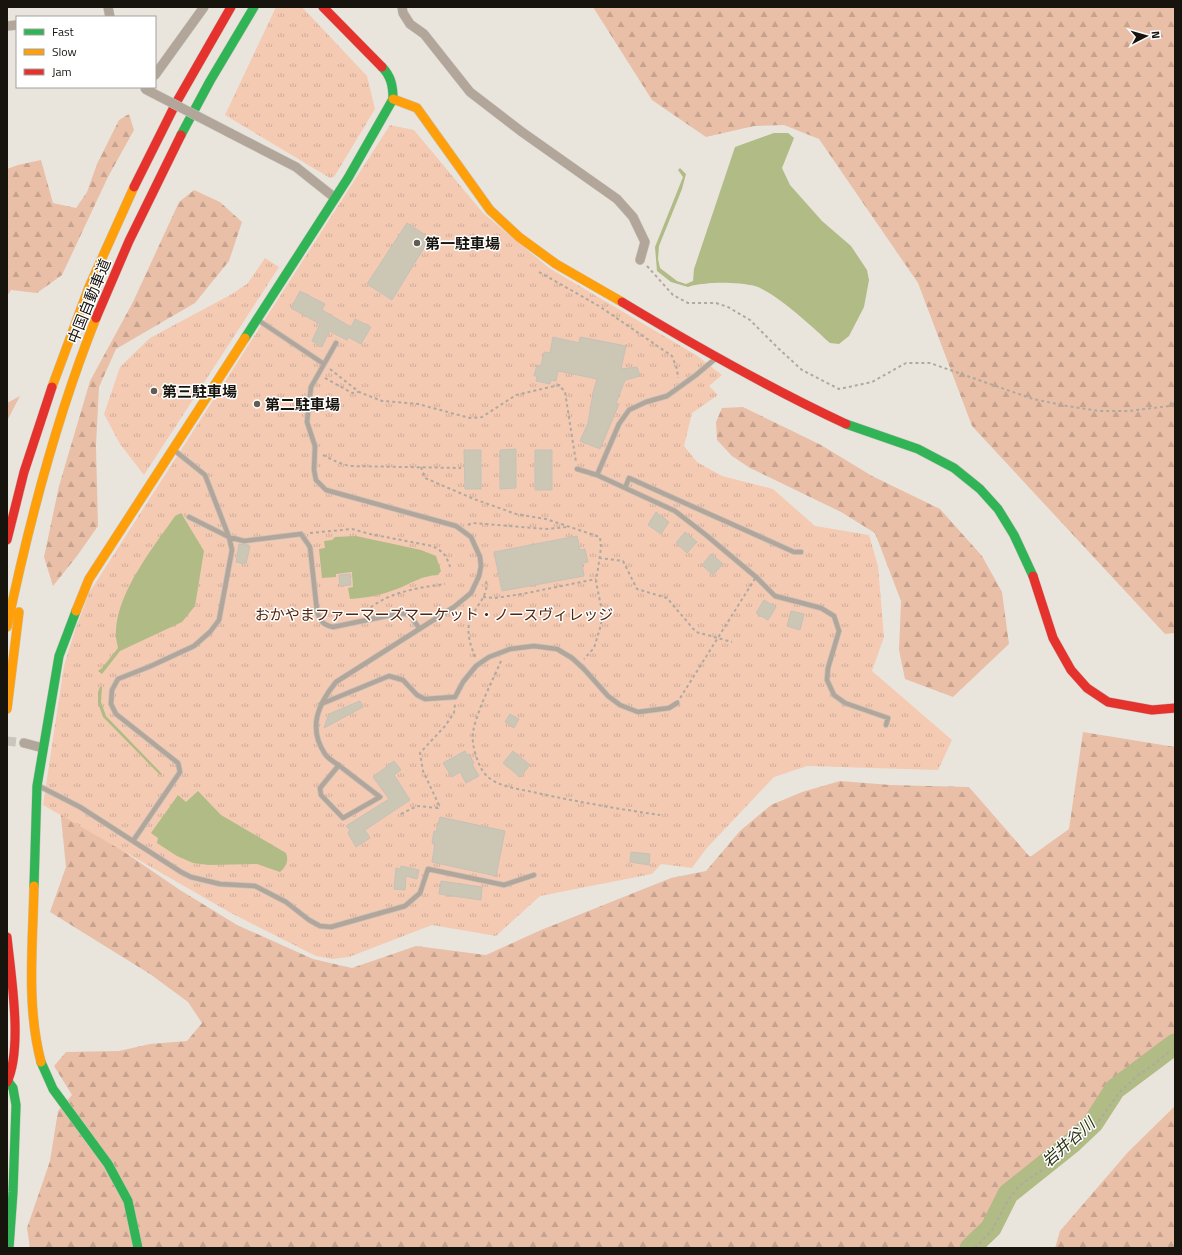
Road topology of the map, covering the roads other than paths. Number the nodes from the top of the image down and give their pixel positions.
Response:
1 (204, 7) edge
2 (231, 7) edge
3 (254, 7) edge
4 (323, 7) edge
5 (402, 7) edge
6 (156, 74) edge
7 (145, 88) edge
8 (393, 99) junction
9 (335, 198) junction
10 (640, 260) road end
11 (257, 319) junction
12 (336, 343) dead end
13 (716, 358) junction
14 (324, 364) junction
15 (173, 449) junction
16 (577, 469) road end
17 (597, 475) junction
18 (625, 488) junction
19 (33, 511) junction
20 (189, 517) dead end
21 (229, 537) junction
22 (7, 540) edge
23 (801, 552) dead end
24 (7, 627) edge
25 (419, 628) junction
26 (677, 703) road end
27 (321, 704) junction
28 (1175, 708) edge
29 (7, 709) edge
30 (886, 725) dead end
31 (24, 743) tunnel mouth
32 (43, 748) junction
33 (339, 765) junction
34 (38, 786) junction
35 (133, 841) junction
36 (534, 875) dead end
37 (7, 937) edge
38 (8, 1081) edge
39 (9, 1248) edge
40 (138, 1248) edge

1 - 6 street
2 - 22 main road, 中国自動車道
3 - 19 main road, 中国自動車道
4 - 8 main road
5 - 10 street
7 - 9 street, bridge
8 - 9 main road
8 - 13 main road
9 - 11 main road
11 - 14 lane
11 - 15 main road
12 - 14 lane
13 - 17 lane
13 - 28 main road
14 - 25 lane
15 - 21 lane
15 - 32 main road
16 - 17 lane
17 - 18 lane
18 - 23 lane
18 - 30 lane
19 - 24 main road, 中国自動車道
19 - 29 main road
20 - 21 lane
21 - 25 lane
21 - 35 lane
25 - 27 lane
26 - 27 lane
27 - 33 lane
31 - 32 street
32 - 34 main road
33 - 33 lane
34 - 35 lane
34 - 40 main road
35 - 36 lane
37 - 38 main road
38 - 39 main road

